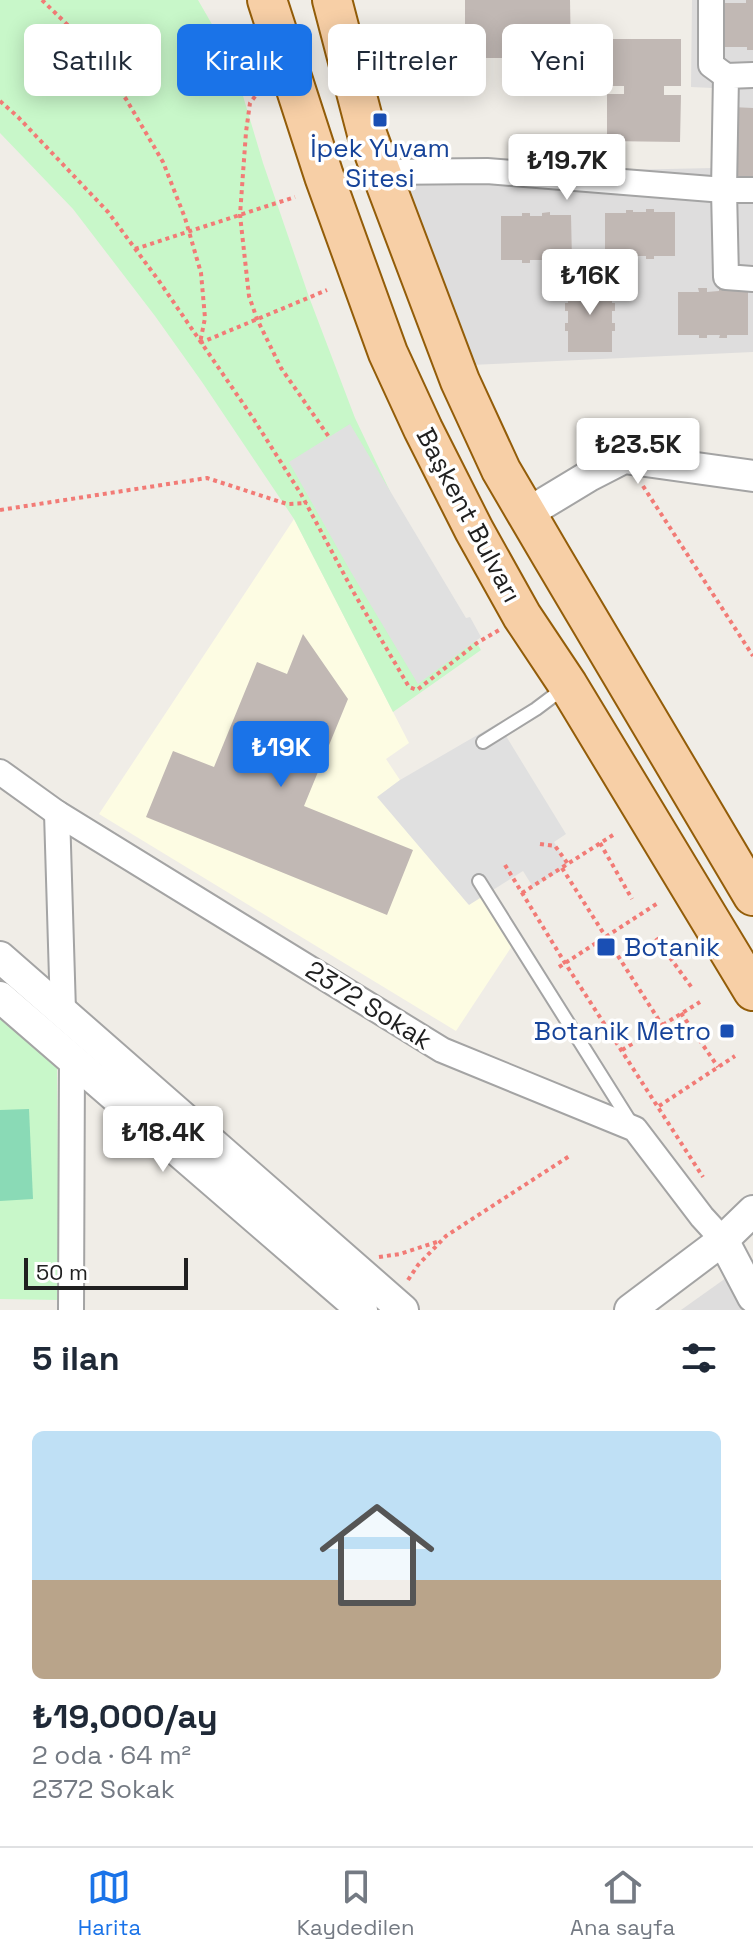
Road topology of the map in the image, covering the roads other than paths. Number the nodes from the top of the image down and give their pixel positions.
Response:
1 (267, 0) edge
2 (332, 0) edge
3 (711, 0) edge
4 (753, 75) edge
5 (726, 76) junction
6 (381, 172) junction
7 (724, 190) junction
8 (753, 190) edge
9 (753, 279) edge
10 (753, 476) edge
11 (526, 514) junction
12 (568, 685) junction
13 (483, 742) dead end
14 (0, 772) edge
15 (57, 813) junction
16 (479, 881) dead end
17 (753, 896) edge
18 (0, 957) edge
19 (753, 991) edge
20 (0, 997) edge
21 (63, 1011) junction
22 (72, 1059) junction
23 (635, 1129) junction
24 (753, 1211) edge
25 (723, 1240) junction
26 (753, 1297) edge
27 (404, 1298) edge
28 (71, 1310) edge
29 (362, 1310) edge
30 (630, 1310) edge

1 - 12 main road, Başkent Bulvarı
2 - 6 main road, Başkent Bulvarı
3 - 5 street
4 - 5 street
5 - 7 street
6 - 7 street
6 - 11 main road, Başkent Bulvarı
7 - 8 street
7 - 9 street
10 - 11 street
11 - 17 main road, Başkent Bulvarı
12 - 13 lane
12 - 19 main road, Başkent Bulvarı
14 - 15 street, 2372 Sokak
15 - 21 street
15 - 23 street, 2372 Sokak
16 - 23 lane
18 - 21 street
20 - 22 street
21 - 27 street
22 - 28 street
22 - 29 street
23 - 25 street
24 - 25 street
25 - 26 street
25 - 30 street

